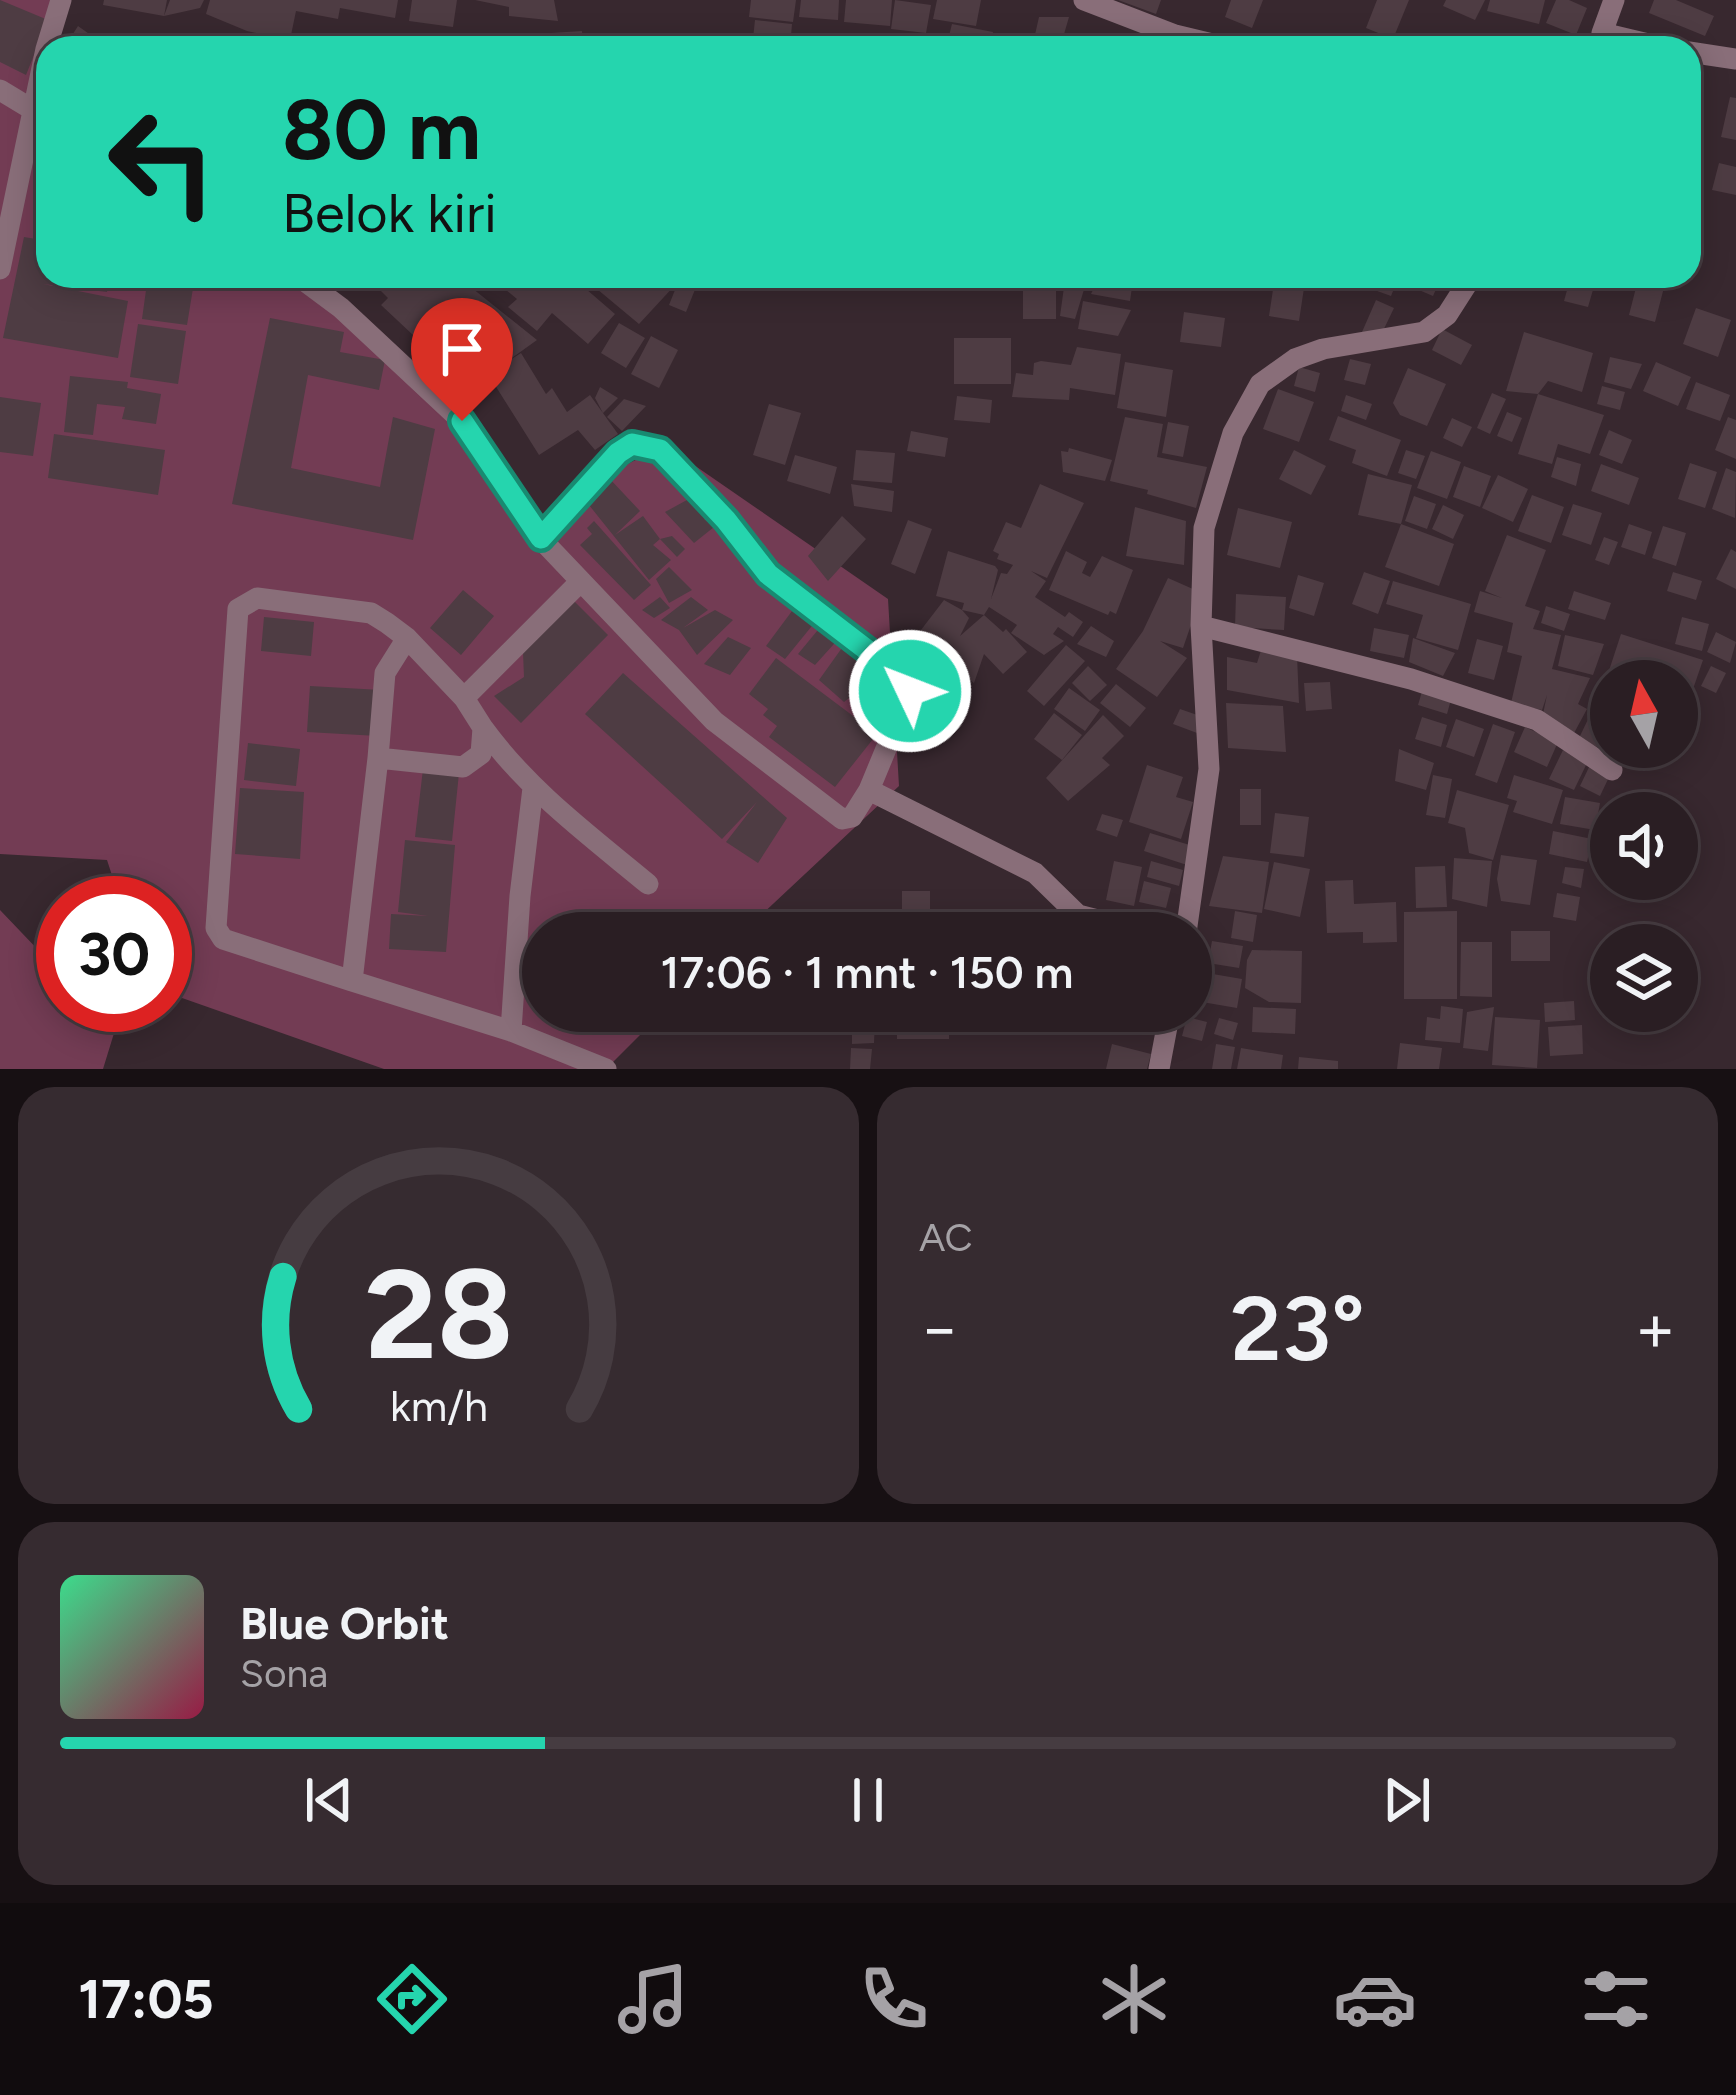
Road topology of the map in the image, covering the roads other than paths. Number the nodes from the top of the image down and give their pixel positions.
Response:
1 (61, 0) edge
2 (1084, 0) edge
3 (1614, 0) edge
4 (55, 36) edge
5 (1178, 36) edge
6 (1601, 36) edge
7 (1701, 54) edge
8 (1736, 59) edge
9 (0, 91) edge
10 (36, 112) edge
11 (36, 134) edge
12 (0, 269) edge
13 (314, 288) edge
14 (1465, 288) edge
15 (541, 538) junction
16 (580, 582) junction
17 (1202, 626) junction
18 (407, 638) junction
19 (464, 698) junction
20 (483, 728) junction
21 (378, 758) junction
22 (1612, 770) dead end
23 (533, 788) junction
24 (869, 790) junction
25 (648, 884) dead end
26 (1075, 912) edge
27 (1189, 912) edge
28 (352, 981) junction
29 (511, 1031) junction
30 (1166, 1032) edge
31 (606, 1069) edge
32 (1159, 1069) edge

1 - 4 street
2 - 5 street
3 - 6 street
7 - 8 street
9 - 10 street
11 - 12 street
13 - 15 street
14 - 17 street
15 - 16 street
15 - 24 street
16 - 19 street
16 - 24 street
17 - 22 street
17 - 27 street
18 - 19 street
18 - 21 street
18 - 28 street
19 - 20 street
20 - 21 street
20 - 23 street
21 - 28 street
23 - 25 street
23 - 29 street
24 - 26 street
28 - 29 street
29 - 31 street
30 - 32 street

